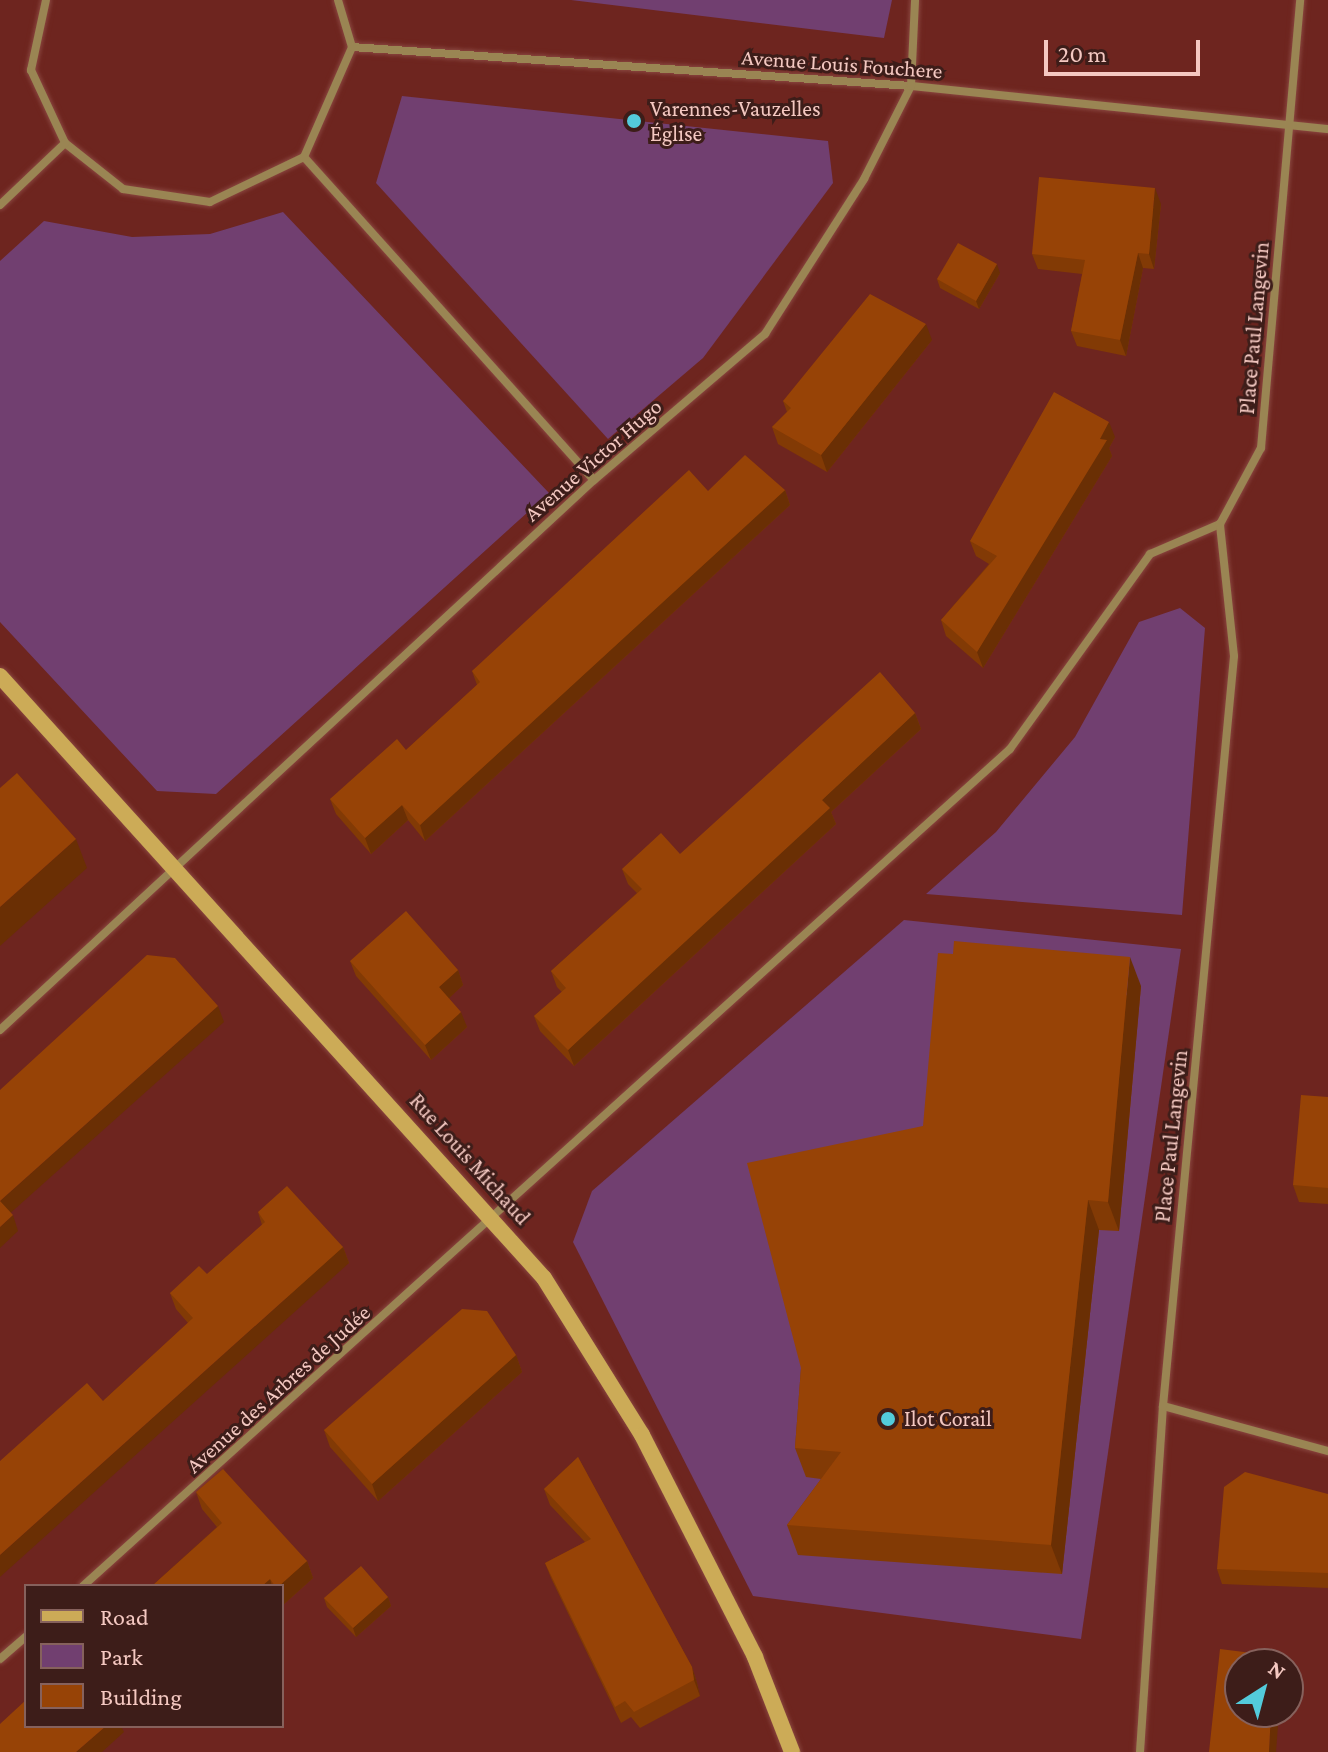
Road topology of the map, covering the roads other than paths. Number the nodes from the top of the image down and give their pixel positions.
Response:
1 (46, 0) edge
2 (338, 0) edge
3 (915, 0) edge
4 (1300, 0) edge
5 (352, 47) junction
6 (911, 86) junction
7 (1290, 125) junction
8 (1328, 129) edge
9 (65, 143) junction
10 (304, 157) junction
11 (0, 205) edge
12 (594, 480) junction
13 (1220, 524) junction
14 (0, 676) edge
15 (173, 869) junction
16 (0, 1030) edge
17 (497, 1218) junction
18 (1163, 1406) junction
19 (1328, 1451) edge
20 (85, 1584) edge
21 (24, 1638) edge
22 (0, 1659) edge
23 (788, 1750) edge
24 (1140, 1752) edge

1 - 9 street
2 - 5 street
3 - 6 street, Avenue Victor Hugo
4 - 7 street, Place Paul Langevin
5 - 6 street, Avenue Louis Fouchere
5 - 10 street
6 - 7 street, Avenue Louis Fouchere
6 - 12 street, Avenue Victor Hugo
7 - 8 street, Avenue Louis Fouchere
7 - 13 street, Place Paul Langevin
9 - 10 street
9 - 11 street
10 - 12 street
12 - 15 street, Avenue Victor Hugo
13 - 17 street
13 - 18 street, Place Paul Langevin
14 - 15 street, Rue Louis Michaud
15 - 16 street, Avenue Victor Hugo
15 - 17 street, Rue Louis Michaud
17 - 20 street, Avenue des Arbres de Judée
17 - 23 street, Rue Louis Michaud
18 - 19 street
18 - 24 street, Place Paul Langevin
21 - 22 street

